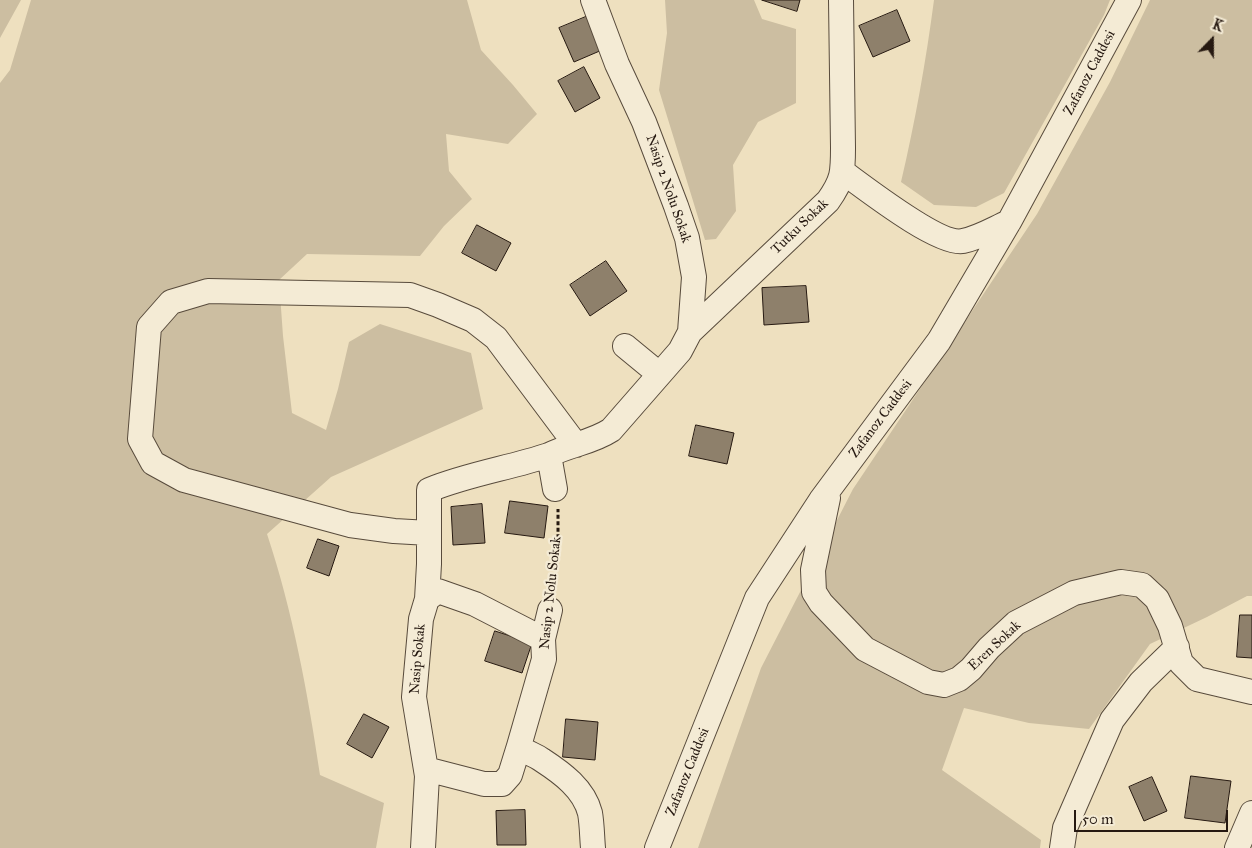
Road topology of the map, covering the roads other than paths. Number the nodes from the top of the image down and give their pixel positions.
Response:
1 (594, 0) edge
2 (841, 0) edge
3 (1129, 0) edge
4 (843, 172) junction
5 (1010, 222) junction
6 (690, 332) junction
7 (625, 346) dead end
8 (658, 374) junction
9 (576, 445) junction
10 (549, 455) junction
11 (830, 488) junction
12 (556, 489) road end
13 (429, 533) junction
14 (427, 600) junction
15 (550, 610) road end
16 (543, 639) junction
17 (1177, 647) junction
18 (1252, 692) edge
19 (519, 746) junction
20 (426, 769) junction
21 (1252, 813) edge
22 (423, 848) edge
23 (593, 848) edge
24 (657, 848) edge
25 (1062, 848) edge
26 (1237, 848) edge

1 - 6 street, Nasip 2 Nolu Sokak
2 - 4 street, Tutku Sokak
3 - 5 street, Zafanoz Caddesi
4 - 5 street
4 - 6 street, Tutku Sokak
5 - 11 street, Zafanoz Caddesi
6 - 8 street, Nasip 2 Nolu Sokak
7 - 8 street
8 - 9 street, Nasip 2 Nolu Sokak
9 - 10 street, Nasip 2 Nolu Sokak
9 - 13 street
10 - 12 street
10 - 13 street, Nasip 2 Nolu Sokak
11 - 17 street, Eren Sokak
11 - 24 street, Zafanoz Caddesi
13 - 14 street, Nasip Sokak
14 - 16 street
14 - 20 street, Nasip Sokak
15 - 16 street, Nasip 2 Nolu Sokak
16 - 19 street, Nasip 2 Nolu Sokak
17 - 18 street, Eren Sokak
17 - 25 street
19 - 20 street, Nasip 2 Nolu Sokak
19 - 23 street
20 - 22 street, Nasip Sokak
21 - 26 street

